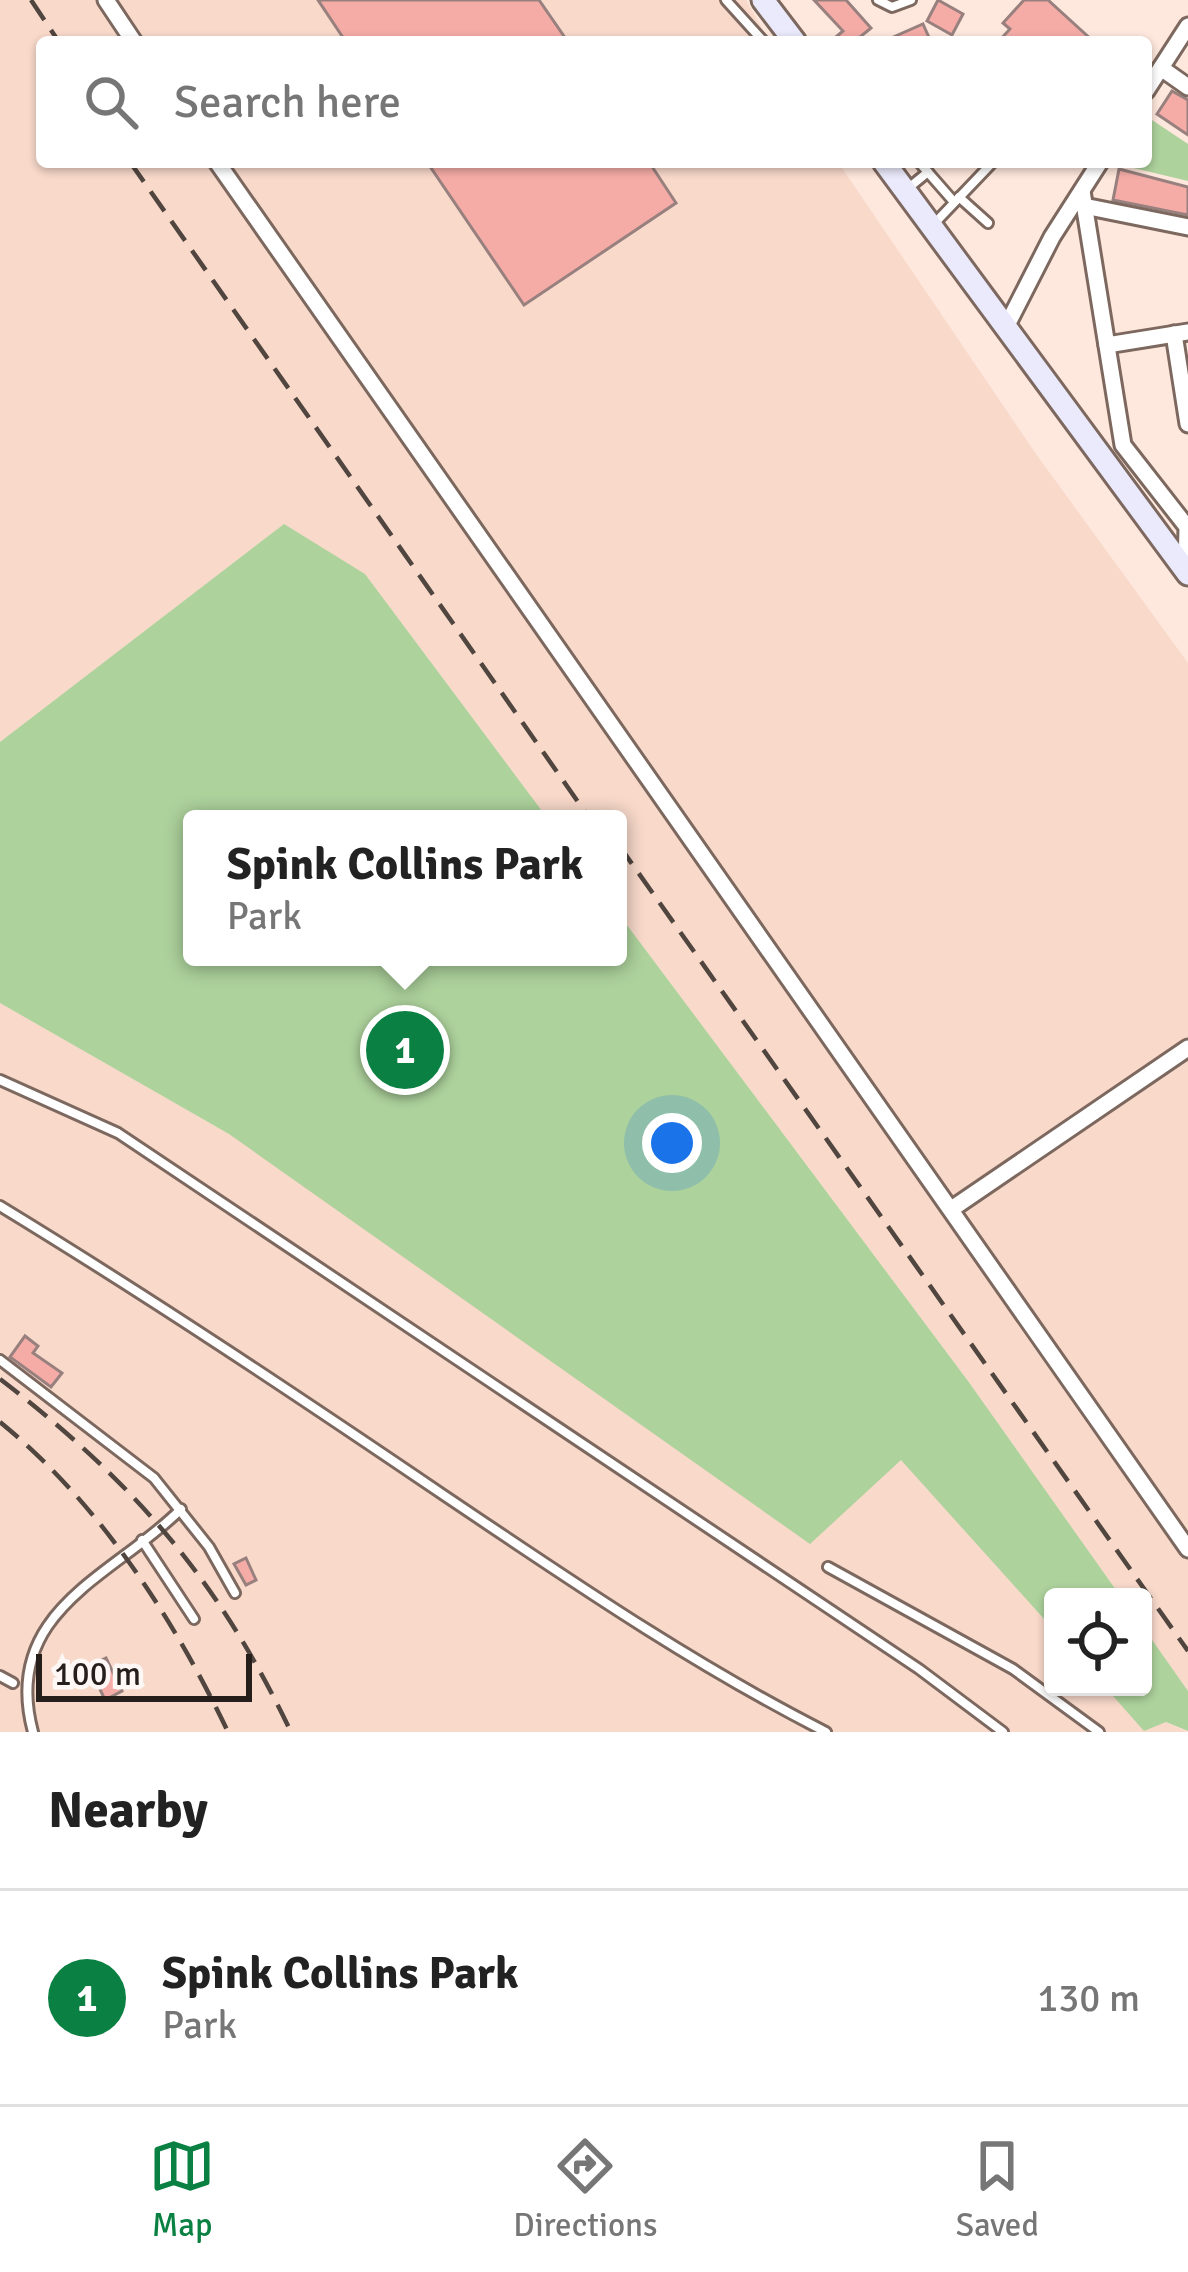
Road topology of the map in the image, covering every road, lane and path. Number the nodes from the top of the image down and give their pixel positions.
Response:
1 (106, 0) edge
2 (726, 0) edge
3 (763, 0) edge
4 (878, 0) edge
5 (910, 0) edge
6 (1188, 26) edge
7 (130, 36) edge
8 (759, 36) edge
9 (791, 36) edge
10 (1161, 68) junction
11 (1152, 82) edge
12 (1188, 87) edge
13 (222, 168) edge
14 (888, 168) edge
15 (924, 168) edge
16 (987, 168) edge
17 (1097, 168) edge
18 (928, 172) junction
19 (905, 191) junction
20 (1083, 199) junction
21 (957, 200) junction
22 (988, 223) dead end
23 (931, 227) junction
24 (1188, 227) edge
25 (1006, 327) junction
26 (1181, 333) edge
27 (1107, 345) junction
28 (1188, 424) edge
29 (1187, 573) edge
30 (1188, 1048) edge
31 (0, 1080) edge
32 (0, 1206) edge
33 (952, 1208) junction
34 (0, 1360) edge
35 (181, 1509) junction
36 (142, 1540) junction
37 (1188, 1549) edge
38 (828, 1567) dead end
39 (235, 1593) dead end
40 (194, 1618) dead end
41 (34, 1622) dead end
42 (14, 1665) dead end
43 (0, 1676) edge
44 (13, 1683) junction
45 (33, 1732) edge
46 (826, 1732) edge
47 (1003, 1732) edge
48 (1099, 1732) edge

1 - 7 street
2 - 8 lane
3 - 9 main road
4 - 5 lane
6 - 10 street
10 - 11 street
10 - 12 street
13 - 33 street
14 - 19 main road
15 - 18 lane
16 - 21 lane
17 - 20 street
18 - 19 lane
18 - 21 lane
19 - 23 main road
20 - 24 street
20 - 25 street
20 - 27 street
21 - 22 lane
21 - 23 lane
23 - 25 main road
25 - 29 main road
26 - 27 street
26 - 28 street
27 - 29 street
30 - 33 street
31 - 47 lane
32 - 46 lane
33 - 37 street
34 - 35 lane
35 - 36 lane
35 - 39 lane
36 - 40 lane
36 - 41 lane
38 - 48 lane
42 - 44 lane
43 - 44 lane
44 - 45 lane

